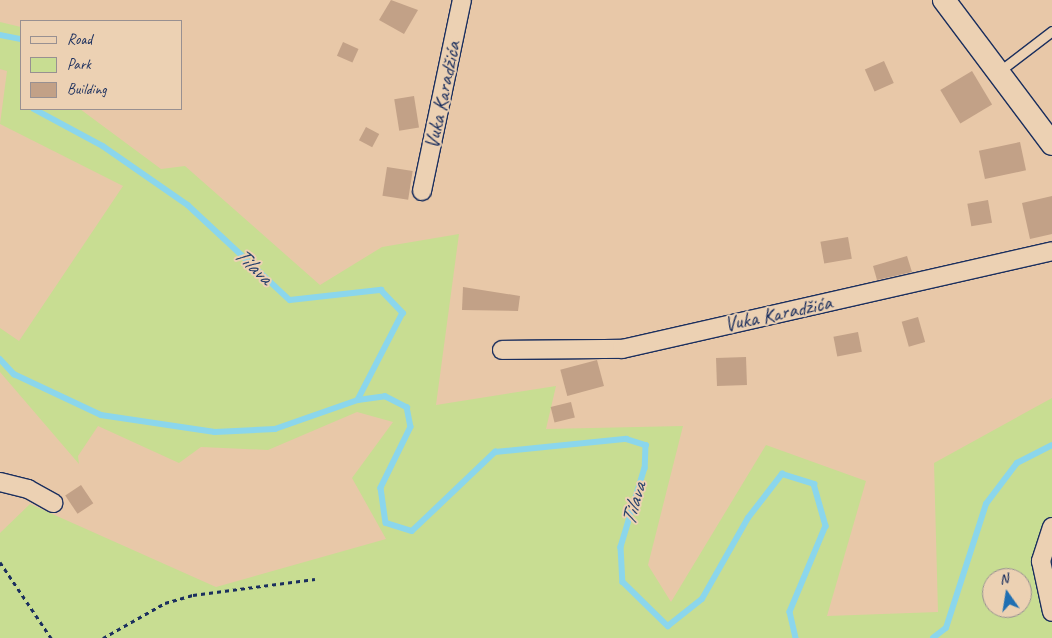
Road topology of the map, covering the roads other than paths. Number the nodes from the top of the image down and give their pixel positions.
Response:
1 (462, 0) edge
2 (944, 0) edge
3 (1052, 31) edge
4 (1001, 70) junction
5 (1052, 144) edge
6 (422, 191) dead end
7 (1052, 251) edge
8 (502, 350) dead end
9 (0, 482) edge
10 (53, 503) dead end
11 (1052, 528) edge
12 (1052, 612) edge

1 - 6 street, Vuka Karadžića
2 - 4 street
3 - 4 lane
4 - 5 street
7 - 8 street, Vuka Karadžića
9 - 10 street
11 - 12 street

